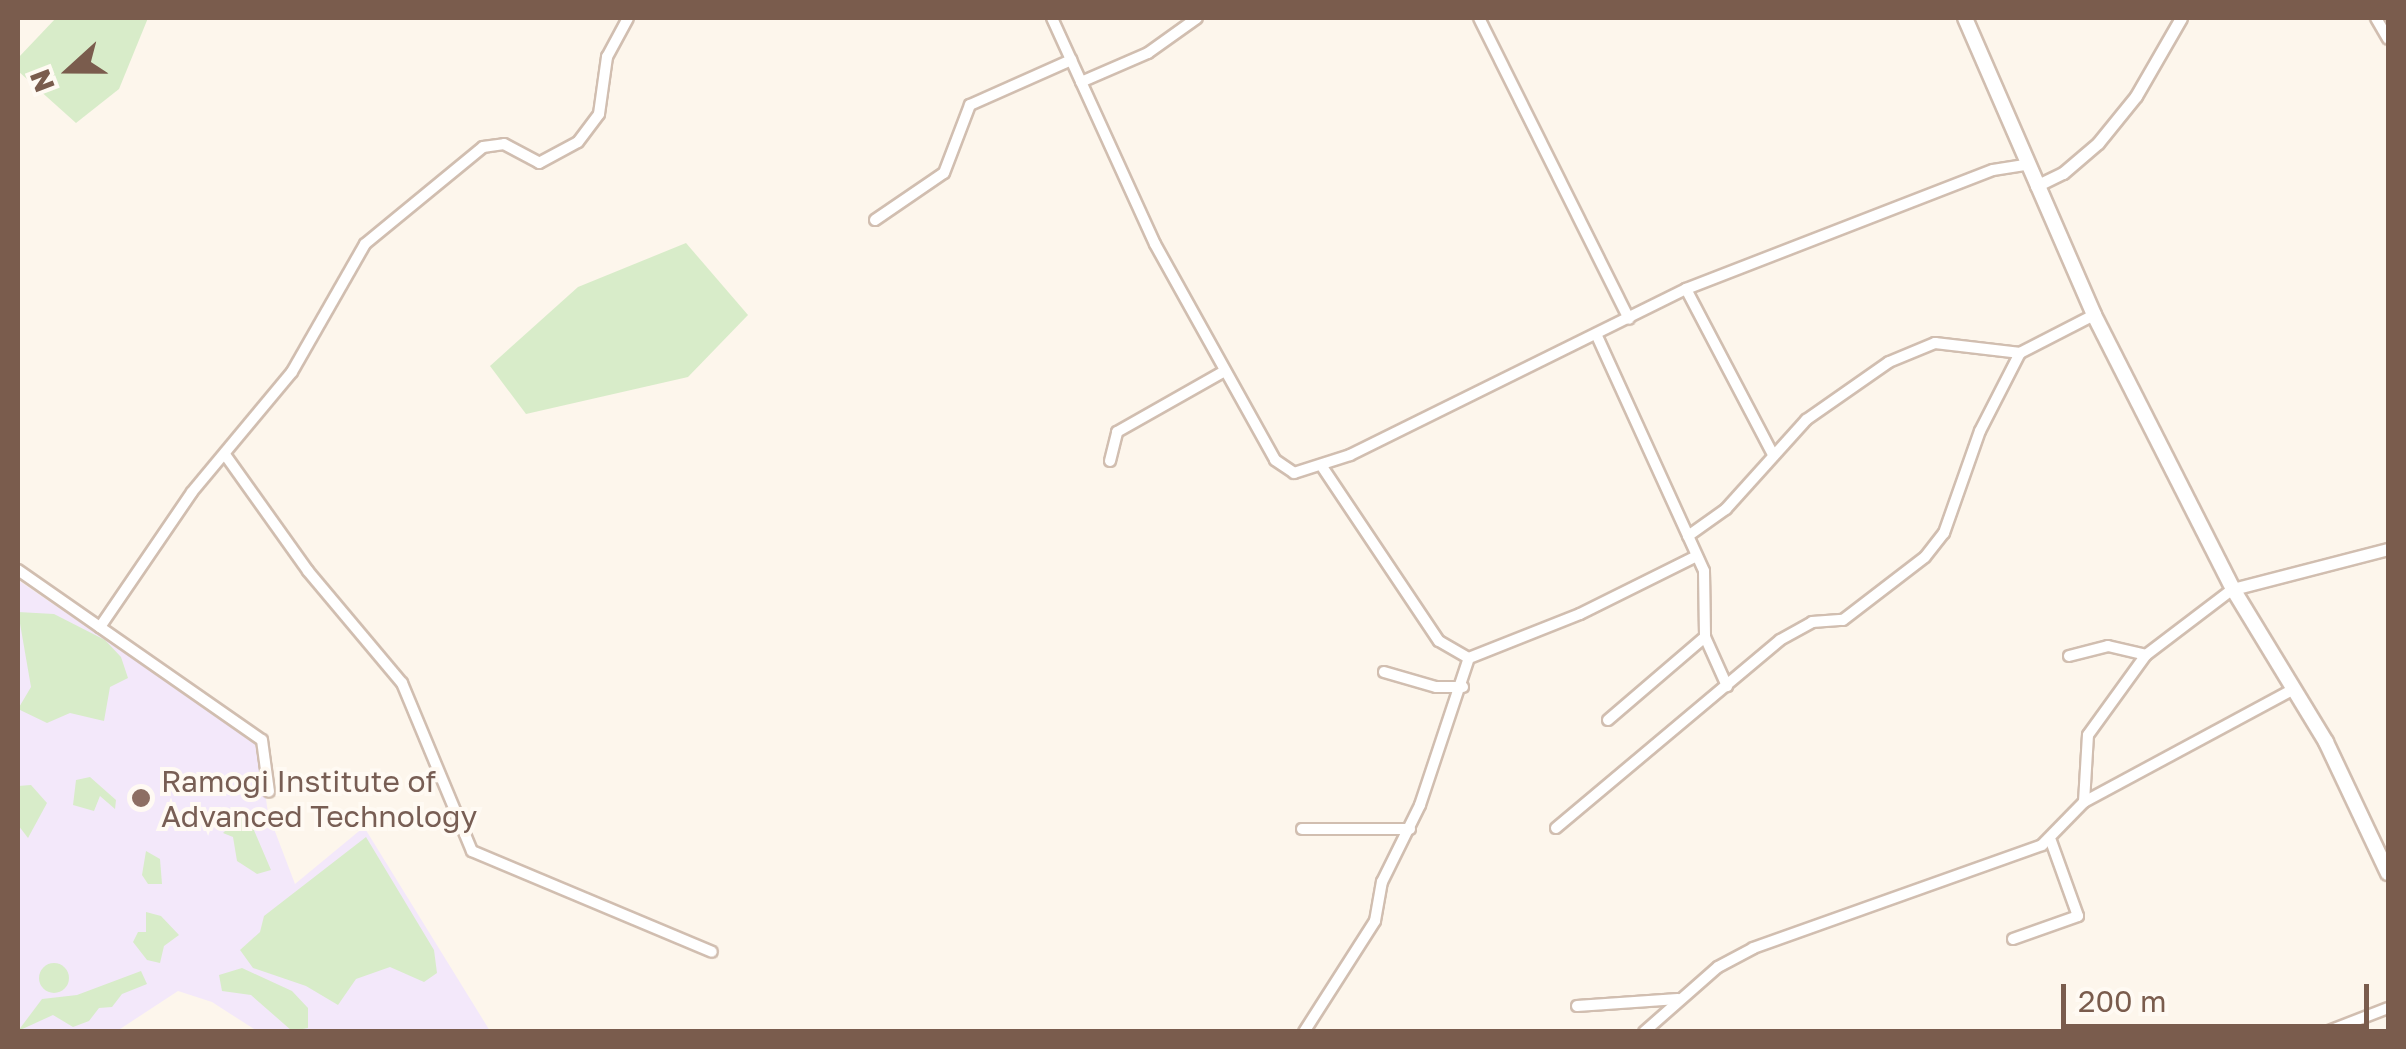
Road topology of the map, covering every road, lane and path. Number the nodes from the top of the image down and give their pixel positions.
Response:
1 (628, 18) edge
2 (1052, 18) edge
3 (1197, 18) edge
4 (1479, 18) edge
5 (1965, 18) edge
6 (2182, 18) edge
7 (2376, 18) edge
8 (2388, 39) edge
9 (1071, 60) junction
10 (1081, 82) junction
11 (2026, 165) junction
12 (2036, 186) junction
13 (875, 220) dead end
14 (1686, 290) junction
15 (2094, 315) junction
16 (1630, 319) junction
17 (1597, 336) junction
18 (2020, 354) junction
19 (1225, 371) junction
20 (1772, 453) junction
21 (226, 456) junction
22 (1110, 461) dead end
23 (1323, 468) junction
24 (1688, 536) junction
25 (2388, 549) edge
26 (1695, 556) junction
27 (18, 570) edge
28 (2234, 589) junction
29 (100, 627) junction
30 (1705, 637) junction
31 (2146, 655) junction
32 (2069, 656) dead end
33 (1469, 658) junction
34 (1384, 672) dead end
35 (1463, 686) junction
36 (1727, 686) junction
37 (2292, 690) junction
38 (1608, 720) dead end
39 (269, 792) dead end
40 (2084, 802) junction
41 (1410, 828) junction
42 (1556, 828) dead end
43 (1302, 829) dead end
44 (2051, 841) junction
45 (2388, 867) edge
46 (2012, 939) dead end
47 (712, 952) dead end
48 (1678, 999) junction
49 (1578, 1006) dead end
50 (2388, 1008) edge
51 (1304, 1032) edge
52 (1644, 1032) edge
53 (2326, 1032) edge

1 - 21 street
2 - 9 street
3 - 10 street
4 - 16 street
5 - 11 main road
6 - 12 street
7 - 8 street
9 - 10 street
9 - 13 street
10 - 19 street
11 - 12 main road
11 - 14 street
12 - 15 main road
14 - 16 street
14 - 20 street
15 - 18 street
15 - 28 main road
16 - 17 street
17 - 23 street
17 - 24 street
18 - 20 street
18 - 36 street
19 - 22 street
19 - 23 street
20 - 24 street
21 - 29 street
21 - 47 street
23 - 33 street
24 - 26 street
25 - 28 street
26 - 30 street
26 - 33 street
27 - 29 street
28 - 31 street
28 - 37 main road
29 - 39 street
30 - 36 street
30 - 38 street
31 - 32 street
31 - 40 street
33 - 35 street
34 - 35 street
35 - 41 street
36 - 42 street
37 - 40 street
37 - 45 main road
40 - 44 street
41 - 43 street
41 - 51 street
44 - 46 street
44 - 48 street
48 - 49 street
48 - 52 street
50 - 53 street

